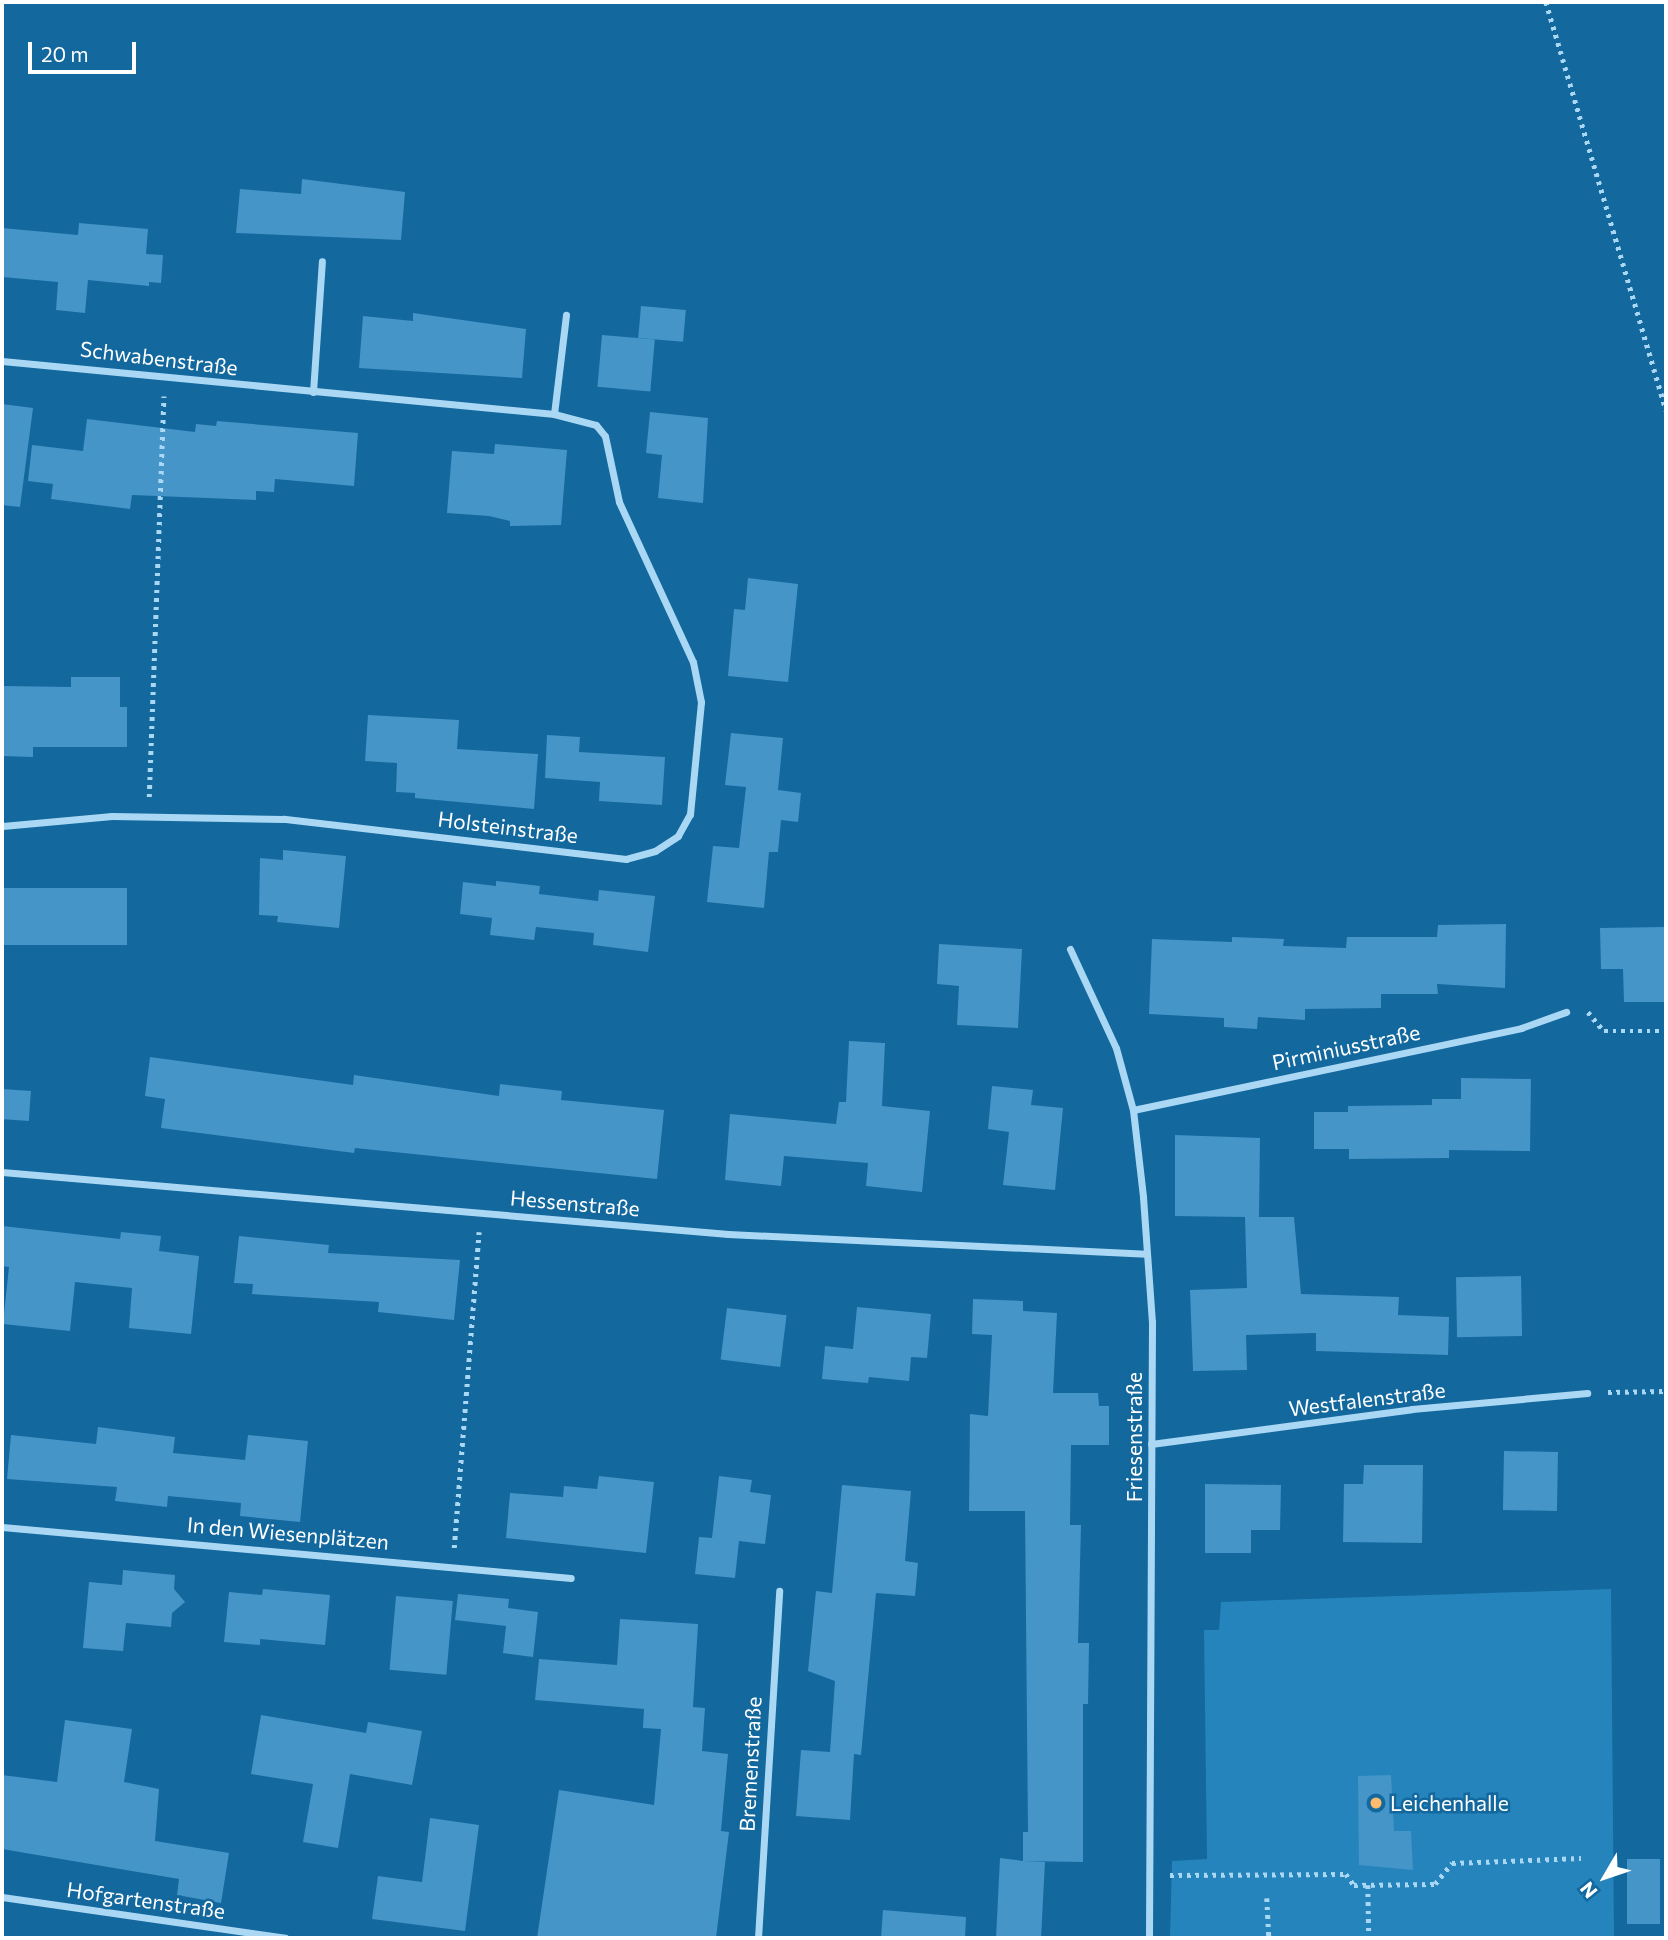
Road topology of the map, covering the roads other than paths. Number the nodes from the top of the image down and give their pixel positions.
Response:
1 (322, 261) dead end
2 (566, 315) dead end
3 (2, 361) edge
4 (313, 392) junction
5 (554, 414) junction
6 (629, 527) joint
7 (2, 826) edge
8 (1070, 949) dead end
9 (1566, 1012) road end
10 (1133, 1110) junction
11 (2, 1172) edge
12 (1146, 1254) junction
13 (1587, 1393) dead end
14 (1152, 1444) junction
15 (2, 1527) edge
16 (571, 1578) dead end
17 (779, 1591) dead end
18 (2, 1897) edge
19 (285, 1938) edge
20 (758, 1938) edge
21 (1149, 1938) edge

1 - 4 street
2 - 5 street
3 - 4 street, Schwabenstraße
4 - 5 street, Schwabenstraße
5 - 6 street, Schwabenstraße
6 - 7 street, Holsteinstraße
8 - 10 street, Friesenstraße
9 - 10 street, Pirminiusstraße
10 - 12 street, Friesenstraße
11 - 12 street, Hessenstraße
12 - 14 street, Friesenstraße
13 - 14 street, Westfalenstraße
14 - 21 street, Friesenstraße
15 - 16 street, In den Wiesenplätzen
17 - 20 street, Bremenstraße
18 - 19 street, Hofgartenstraße

